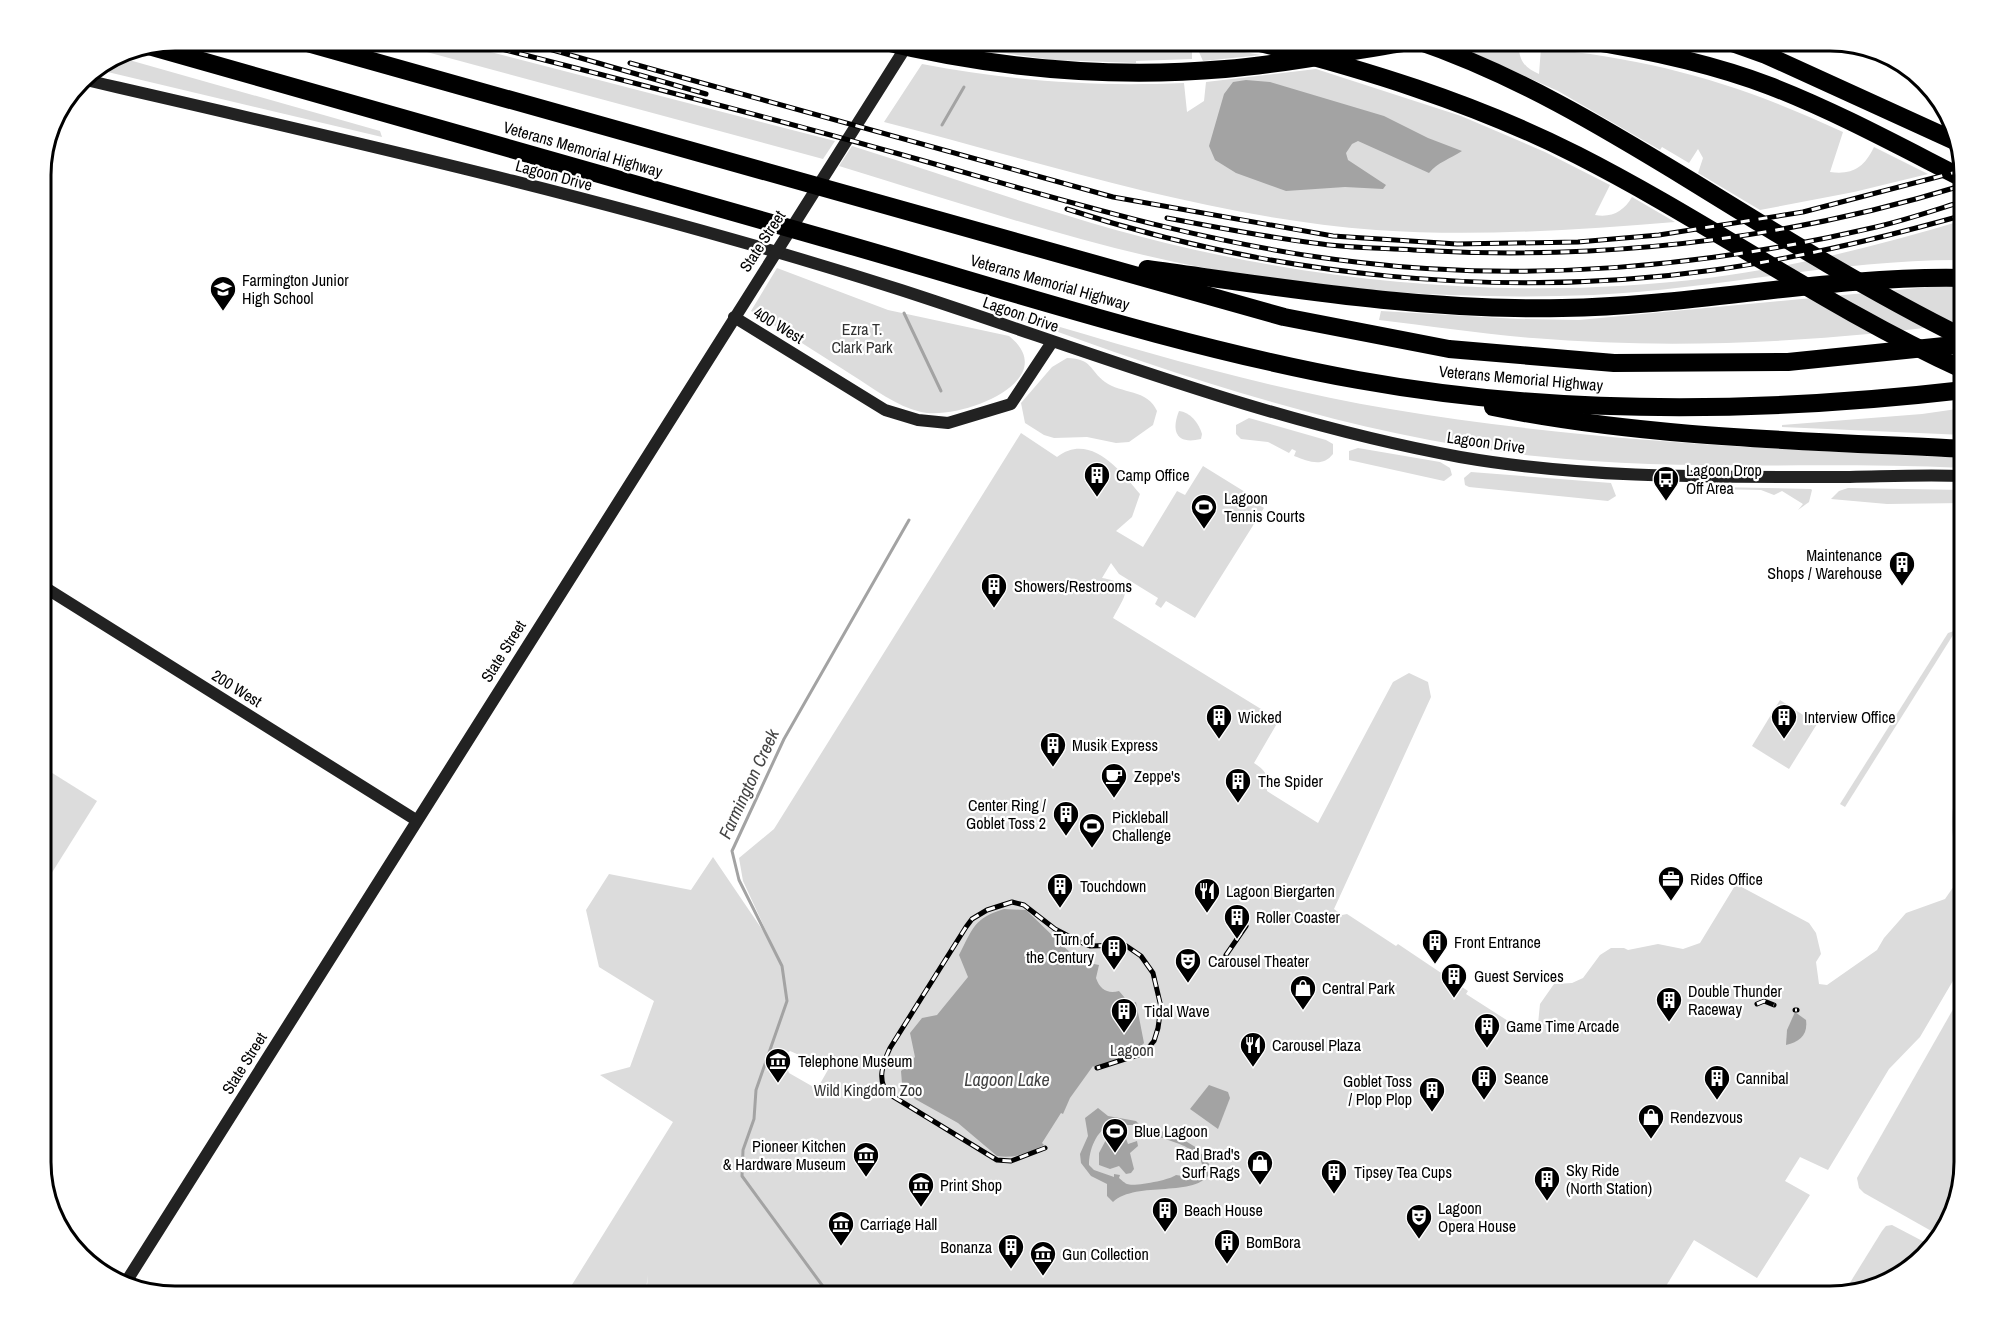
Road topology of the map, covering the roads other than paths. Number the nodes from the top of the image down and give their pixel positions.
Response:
1 (166, 51) edge
2 (336, 51) edge
3 (903, 51) edge
4 (922, 51) edge
5 (1288, 51) edge
6 (1352, 51) edge
7 (1443, 51) edge
8 (1648, 51) edge
9 (1755, 51) edge
10 (93, 82) edge
11 (1948, 137) edge
12 (1954, 174) edge
13 (1077, 259) junction
14 (1954, 278) edge
15 (734, 317) junction
16 (1954, 332) edge
17 (1052, 342) junction
18 (1954, 345) edge
19 (1954, 365) edge
20 (1359, 380) junction
21 (1954, 391) edge
22 (1954, 448) edge
23 (1954, 477) edge
24 (51, 591) edge
25 (416, 820) junction
26 (129, 1277) edge

1 - 20 highway, Veterans Memorial Highway
2 - 13 highway, Veterans Memorial Highway
3 - 15 street, State Street
4 - 6 highway
5 - 19 highway
7 - 16 highway
8 - 12 highway
9 - 11 highway
10 - 17 street, Lagoon Drive
13 - 14 highway
13 - 18 highway, Veterans Memorial Highway
15 - 17 street, 400 West
15 - 25 street, State Street
17 - 23 street, Lagoon Drive
20 - 21 highway, Veterans Memorial Highway
20 - 22 highway
24 - 25 street, 200 West
25 - 26 street, State Street

